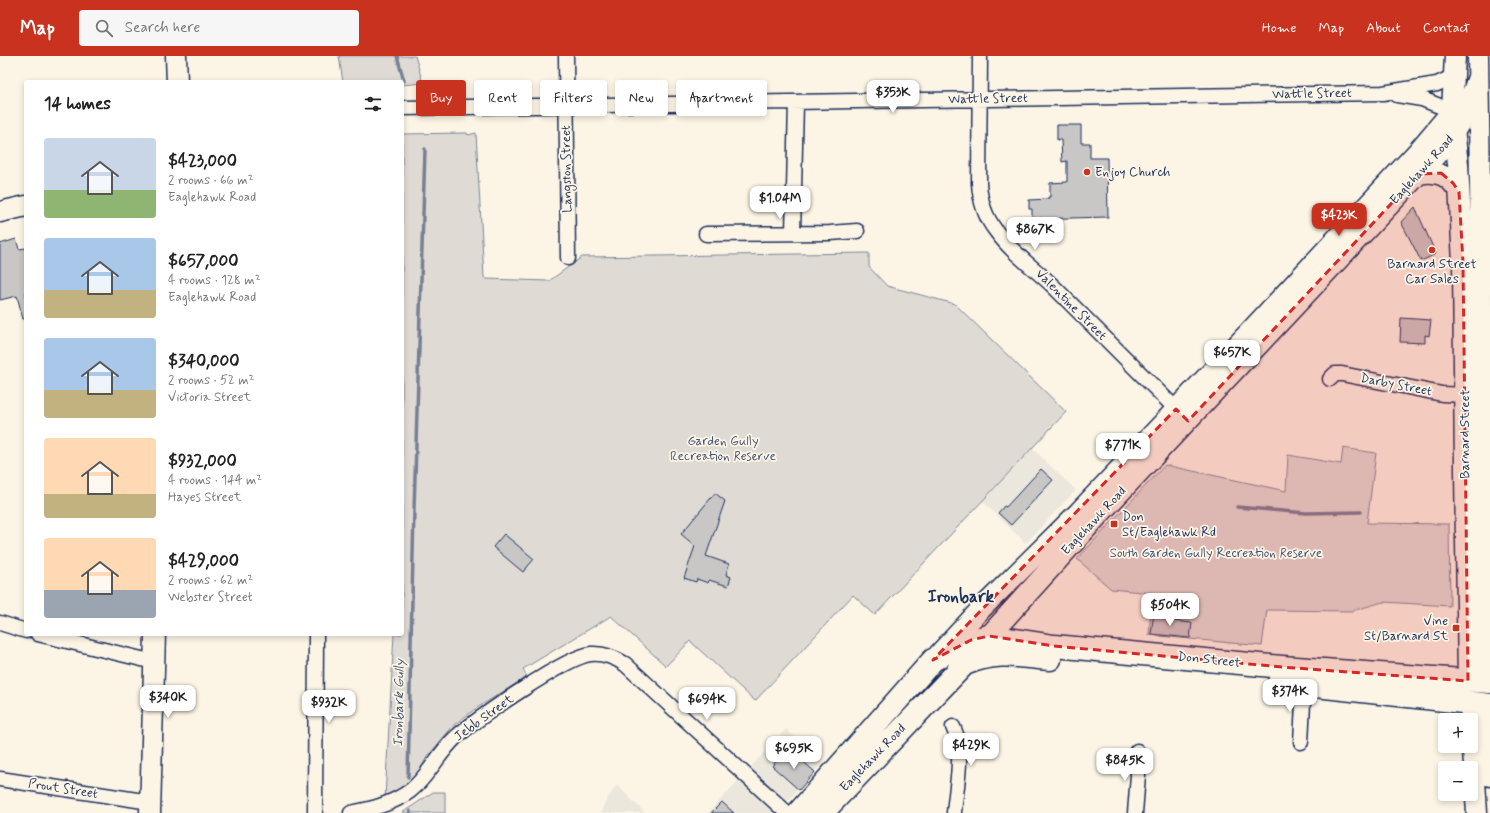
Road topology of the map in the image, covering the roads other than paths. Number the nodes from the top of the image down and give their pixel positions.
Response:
1 (176, 56) edge
2 (566, 56) edge
3 (980, 56) edge
4 (1455, 56) edge
5 (1478, 56) edge
6 (1454, 76) junction
7 (1478, 78) junction
8 (177, 80) edge
9 (566, 80) edge
10 (1383, 93) junction
11 (981, 99) junction
12 (796, 102) junction
13 (607, 105) edge
14 (540, 106) edge
15 (404, 108) edge
16 (1452, 111) junction
17 (566, 116) edge
18 (1455, 133) junction
19 (1419, 174) junction
20 (1459, 192) junction
21 (24, 206) edge
22 (0, 212) edge
23 (1485, 216) edge
24 (1461, 217) junction
25 (857, 231) dead end
26 (793, 233) junction
27 (706, 234) dead end
28 (568, 258) dead end
29 (1486, 308) edge
30 (1330, 379) dead end
31 (1465, 395) junction
32 (1182, 415) junction
33 (1479, 472) edge
34 (1001, 589) junction
35 (1026, 596) junction
36 (0, 624) edge
37 (24, 630) edge
38 (46, 636) edge
39 (156, 636) edge
40 (316, 636) edge
41 (989, 636) junction
42 (933, 660) junction
43 (154, 662) junction
44 (965, 664) junction
45 (1433, 678) junction
46 (1482, 682) edge
47 (1304, 684) junction
48 (1431, 699) junction
49 (1483, 704) edge
50 (953, 727) dead end
51 (1301, 742) dead end
52 (1137, 751) dead end
53 (1490, 776) edge
54 (0, 779) edge
55 (153, 810) edge
56 (315, 813) edge
57 (351, 813) edge
58 (787, 813) edge
59 (798, 813) edge
60 (822, 813) edge
61 (954, 813) edge
62 (1135, 813) edge
63 (1477, 813) edge

1 - 8 main road
2 - 9 street, Langston Street
3 - 11 street, Valentine Street
4 - 6 main road, Barnard Street
5 - 7 main road, Barnard Street
6 - 10 street, Wattle Street
6 - 16 main road, Barnard Street
7 - 18 main road, Eaglehawk Road
7 - 23 main road, Barnard Street
10 - 11 street, Wattle Street
10 - 16 street, Wattle Street
11 - 12 street, Wattle Street
11 - 32 street, Valentine Street
12 - 13 street, Wattle Street
12 - 26 street
14 - 15 street, Wattle Street
16 - 18 main road, Barnard Street
16 - 32 main road, Eaglehawk Road
17 - 28 street, Langston Street
18 - 19 main road, Eaglehawk Road
18 - 20 main road, Barnard Street
19 - 20 main road
19 - 32 main road, Eaglehawk Road
20 - 24 main road, Barnard Street
21 - 22 main road
23 - 24 street
23 - 29 main road, Barnard Street
24 - 31 main road, Barnard Street
25 - 26 street
26 - 27 street
29 - 33 main road, Barnard Street
30 - 31 street, Darby Street
31 - 33 main road, Barnard Street
32 - 34 main road, Eaglehawk Road
32 - 35 main road, Eaglehawk Road
33 - 46 main road, Barnard Street
33 - 46 main road, Barnard Street
34 - 35 main road
34 - 42 main road, Eaglehawk Road
35 - 41 main road, Eaglehawk Road
36 - 37 street
38 - 43 street
39 - 43 main road
40 - 56 street
41 - 42 highway, Don Street
41 - 44 highway, Eaglehawk Road
41 - 45 highway, Don Street
42 - 59 highway, Eaglehawk Road
43 - 55 main road
44 - 47 highway, Don Street
44 - 60 highway, Eaglehawk Road
45 - 46 highway, Don Street
45 - 48 highway
46 - 49 highway, Barnard Street
47 - 48 highway, Don Street
47 - 51 street
48 - 49 highway, Don Street
49 - 53 main road, Barnard Street
49 - 63 main road, Barnard Street
50 - 61 street
52 - 62 street
54 - 55 street, Prout Street
57 - 58 street, Jebb Street

